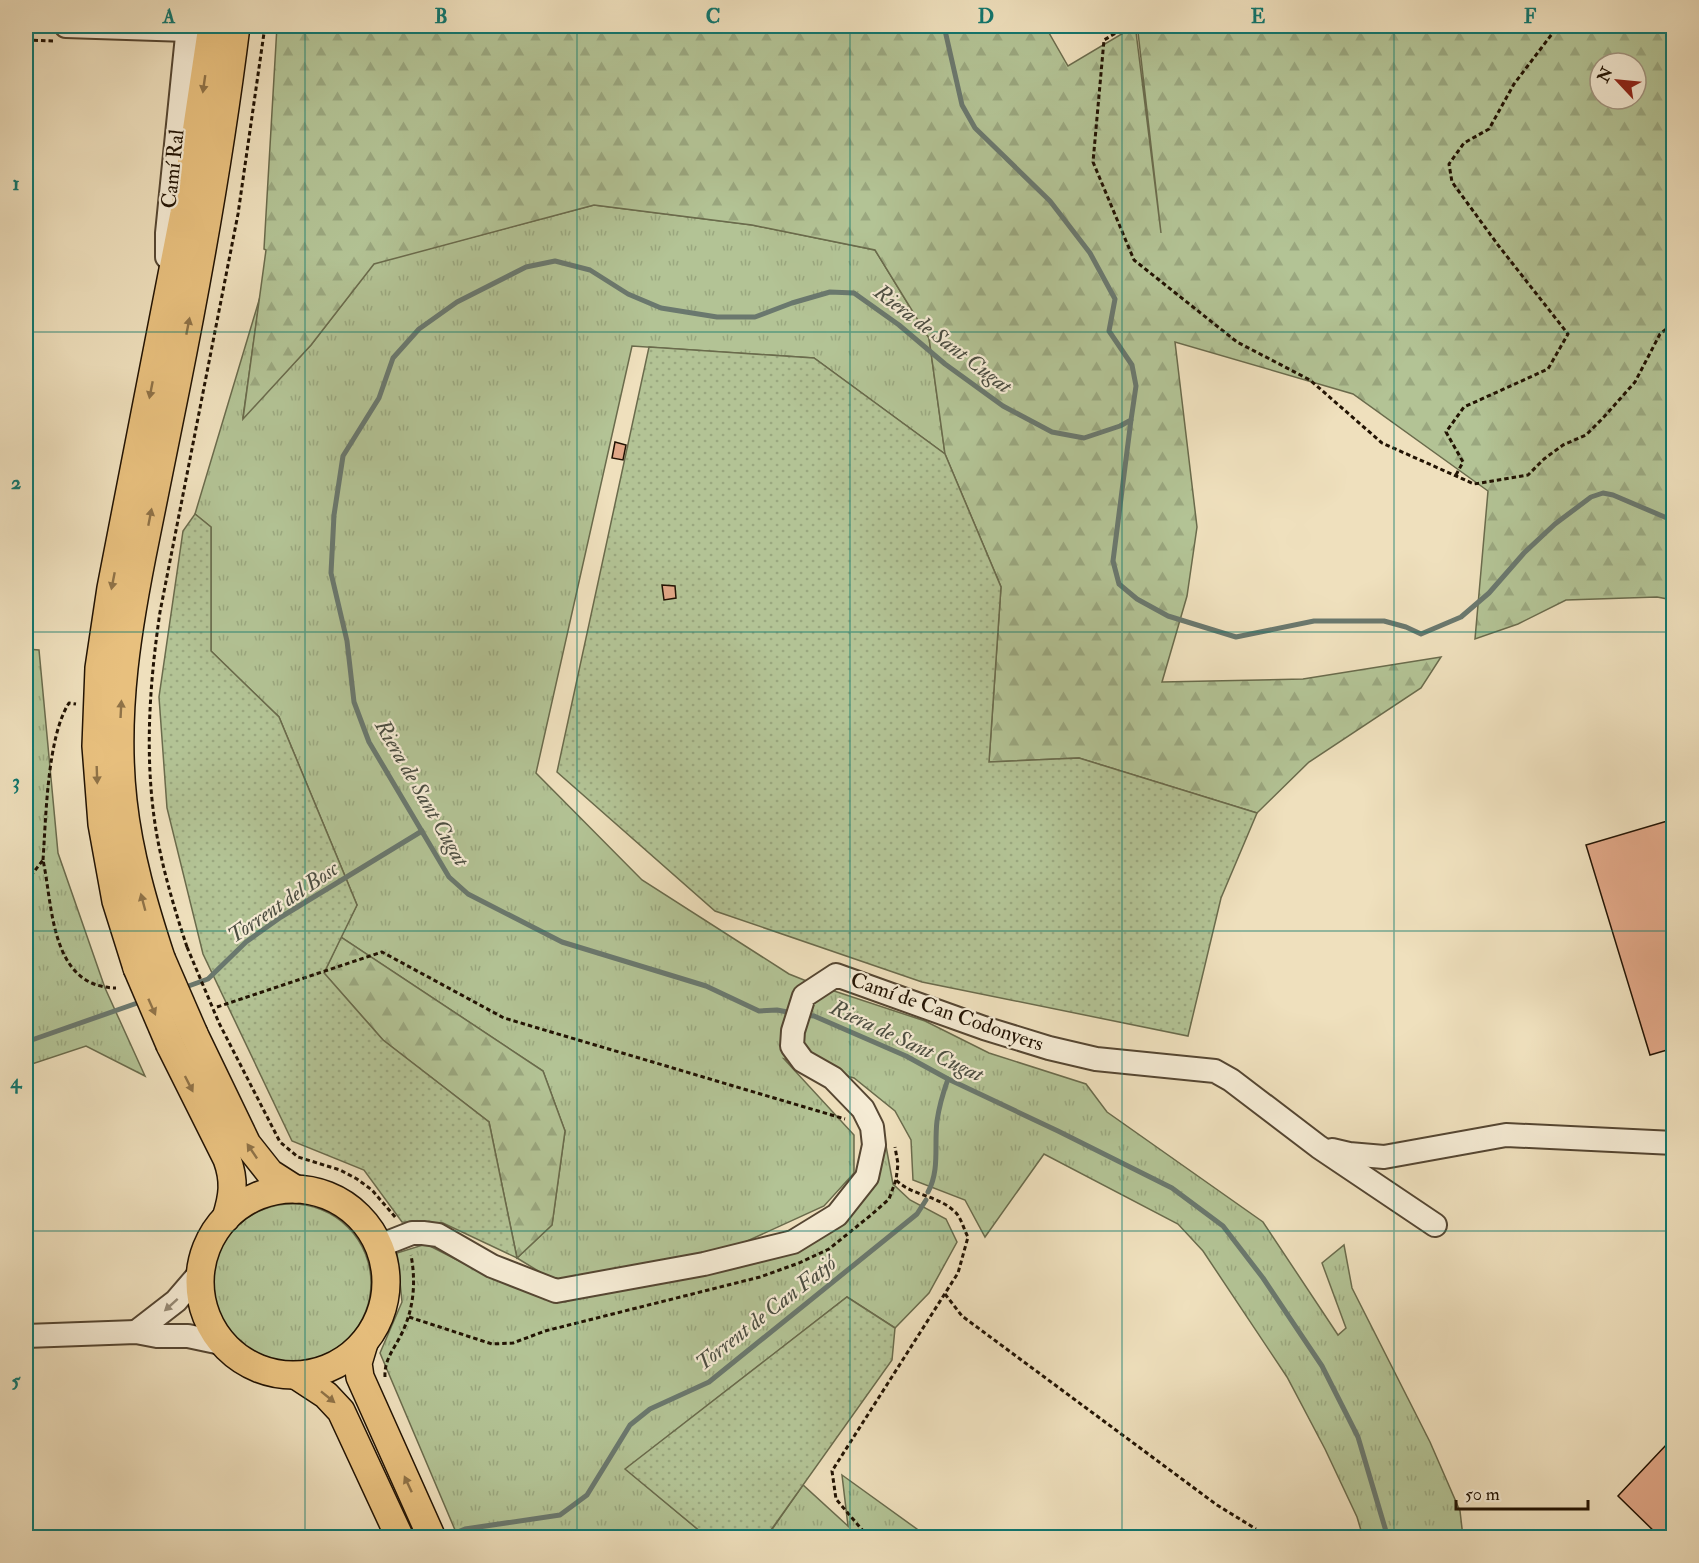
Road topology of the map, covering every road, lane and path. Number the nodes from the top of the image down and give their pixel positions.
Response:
1 (66, 26) edge
2 (236, 26) edge
3 (265, 26) edge
4 (1128, 26) edge
5 (1558, 26) edge
6 (195, 27) edge
7 (1674, 322) edge
8 (1456, 475) junction
9 (76, 704) dead end
10 (43, 860) junction
11 (26, 882) edge
12 (116, 988) dead end
13 (217, 1006) dead end
14 (872, 1127) junction
15 (1674, 1143) edge
16 (894, 1145) dead end
17 (1319, 1147) junction
18 (296, 1189) junction
19 (226, 1218) junction
20 (399, 1223) dead end
21 (1435, 1225) dead end
22 (379, 1246) junction
23 (410, 1248) dead end
24 (200, 1273) junction
25 (945, 1294) junction
26 (136, 1332) junction
27 (26, 1336) edge
28 (221, 1343) junction
29 (364, 1343) junction
30 (297, 1376) junction
31 (385, 1382) dead end
32 (861, 1528) junction
33 (1256, 1530) dead end
34 (400, 1538) edge
35 (432, 1538) edge
36 (851, 1538) edge
37 (869, 1538) edge

1 - 6 street
18 -> 2 main road, bridge
3 - 20 path, bridge
4 - 8 path
5 - 8 path
6 -> 19 main road, bridge
7 - 8 path
9 - 10 path
10 - 11 path
10 - 12 path
13 - 14 path
14 - 17 street, Camí de Can Codonyers
14 - 22 street
15 - 17 street
16 - 25 path
17 - 21 street
18 - 19 main road
18 - 22 main road
19 - 24 main road
22 - 29 main road
23 - 31 path
24 -> 26 street
24 - 28 main road
25 - 32 path
25 - 33 path
26 - 27 street
26 - 28 street
28 - 30 main road
29 - 30 main road
35 -> 29 main road
30 -> 34 main road
32 - 36 path
32 - 37 path

